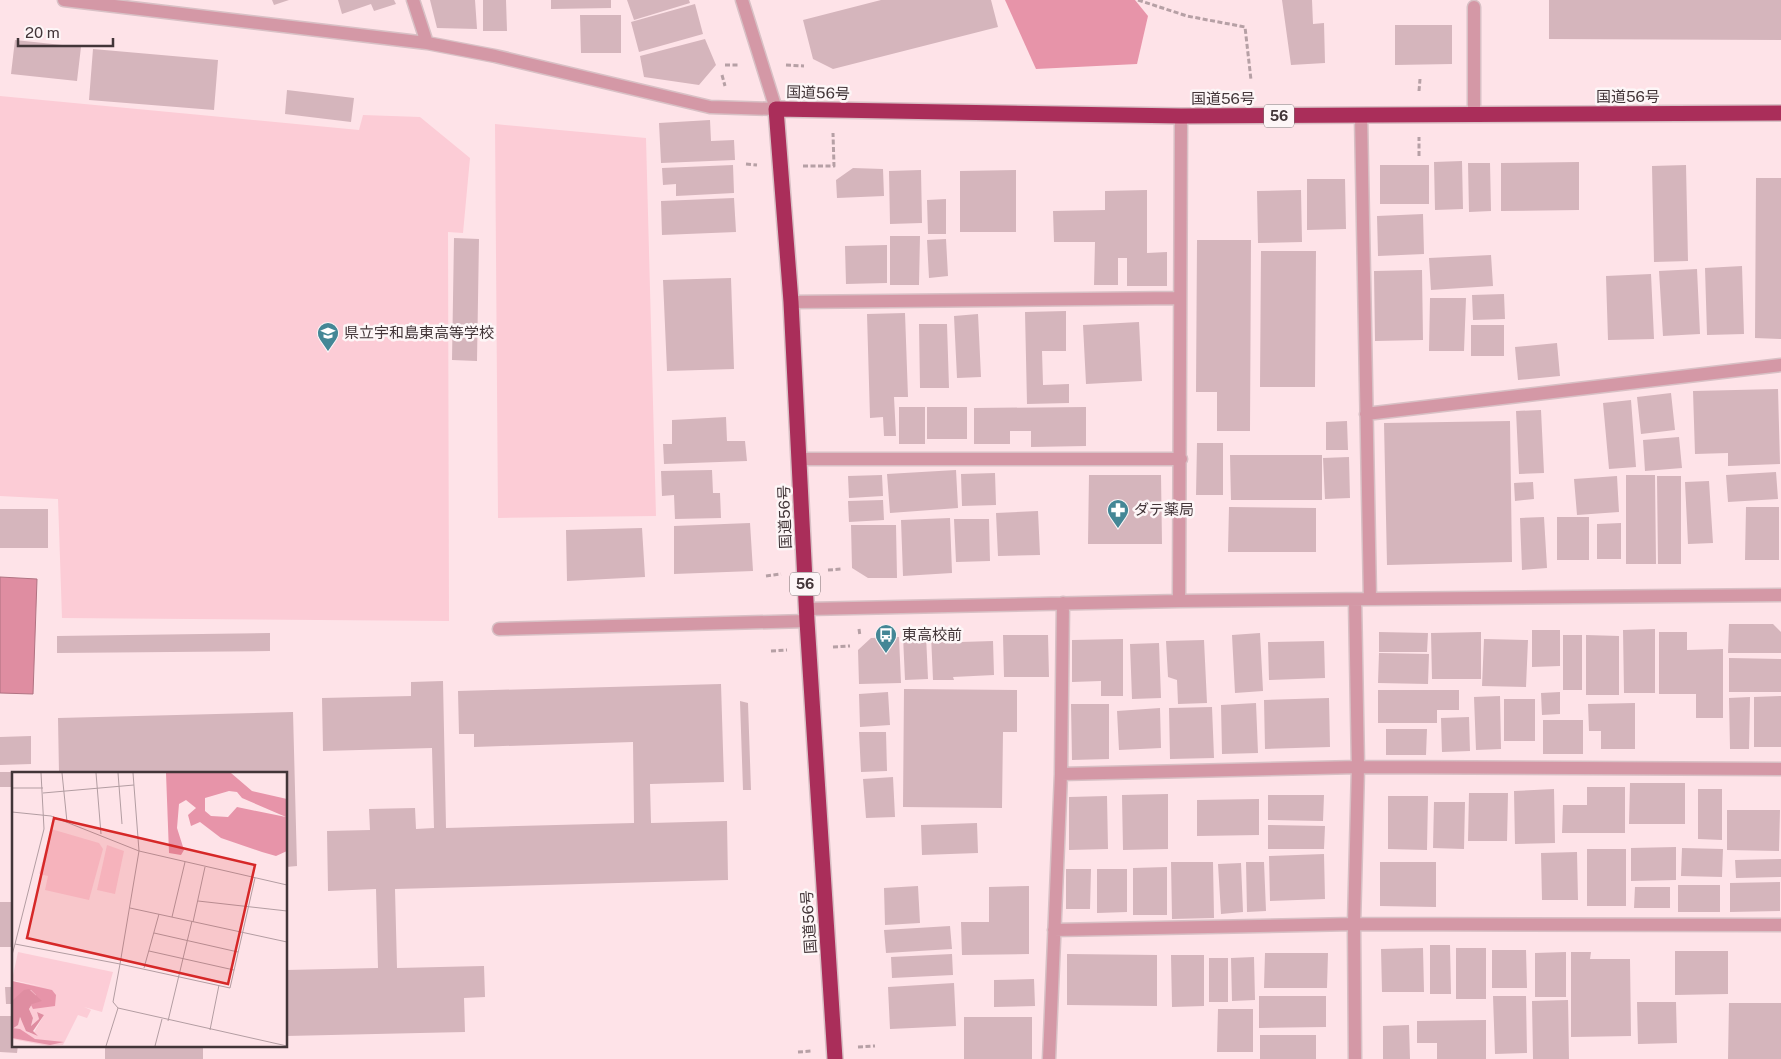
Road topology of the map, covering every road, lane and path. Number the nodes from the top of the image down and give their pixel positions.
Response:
1 (64, 0) edge
2 (413, 0) edge
3 (742, 0) edge
4 (1138, 0) edge
5 (110, 3) edge
6 (1474, 7) dead end
7 (427, 43) junction
8 (1251, 80) dead end
9 (776, 109) junction
10 (832, 111) junction
11 (1781, 113) edge
12 (1474, 115) junction
13 (1181, 116) junction
14 (1361, 116) junction
15 (746, 164) dead end
16 (781, 167) junction
17 (1180, 298) junction
18 (791, 302) junction
19 (1781, 364) edge
20 (1366, 414) junction
21 (800, 459) junction
22 (1181, 459) junction
23 (1781, 595) edge
24 (1370, 599) junction
25 (1355, 600) junction
26 (1179, 601) junction
27 (1062, 603) junction
28 (806, 615) junction
29 (499, 629) dead end
30 (1358, 767) junction
31 (1781, 769) edge
32 (1061, 774) junction
33 (1354, 924) junction
34 (1781, 925) edge
35 (1054, 930) junction
36 (835, 1059) edge
37 (1049, 1059) edge
38 (1355, 1059) edge

1 - 5 street
2 - 7 street
3 - 9 street
4 - 8 path
5 - 7 street
6 - 12 street
7 - 9 street
9 - 10 highway, 国道56号 / 56
9 - 16 highway, 国道56号 / 56
10 - 13 highway, 国道56号 / 56
10 - 16 path
11 - 12 highway, 国道56号 / 56
12 - 14 highway, 国道56号 / 56
13 - 14 highway, 国道56号 / 56
13 - 17 street
14 - 20 street
15 - 16 path
16 - 18 highway, 国道56号 / 56
17 - 18 street
17 - 22 street
18 - 21 highway, 国道56号 / 56
19 - 20 street
20 - 24 street
21 - 22 street
21 - 28 highway, 国道56号 / 56
22 - 26 street
23 - 24 street
24 - 25 street
25 - 26 street
25 - 30 street
26 - 27 street
27 - 28 street
27 - 32 street
28 - 29 street
28 - 36 highway, 国道56号 / 56
30 - 31 street
30 - 32 street
30 - 33 street
32 - 35 street
33 - 34 street
33 - 35 street
33 - 38 street
35 - 37 street

